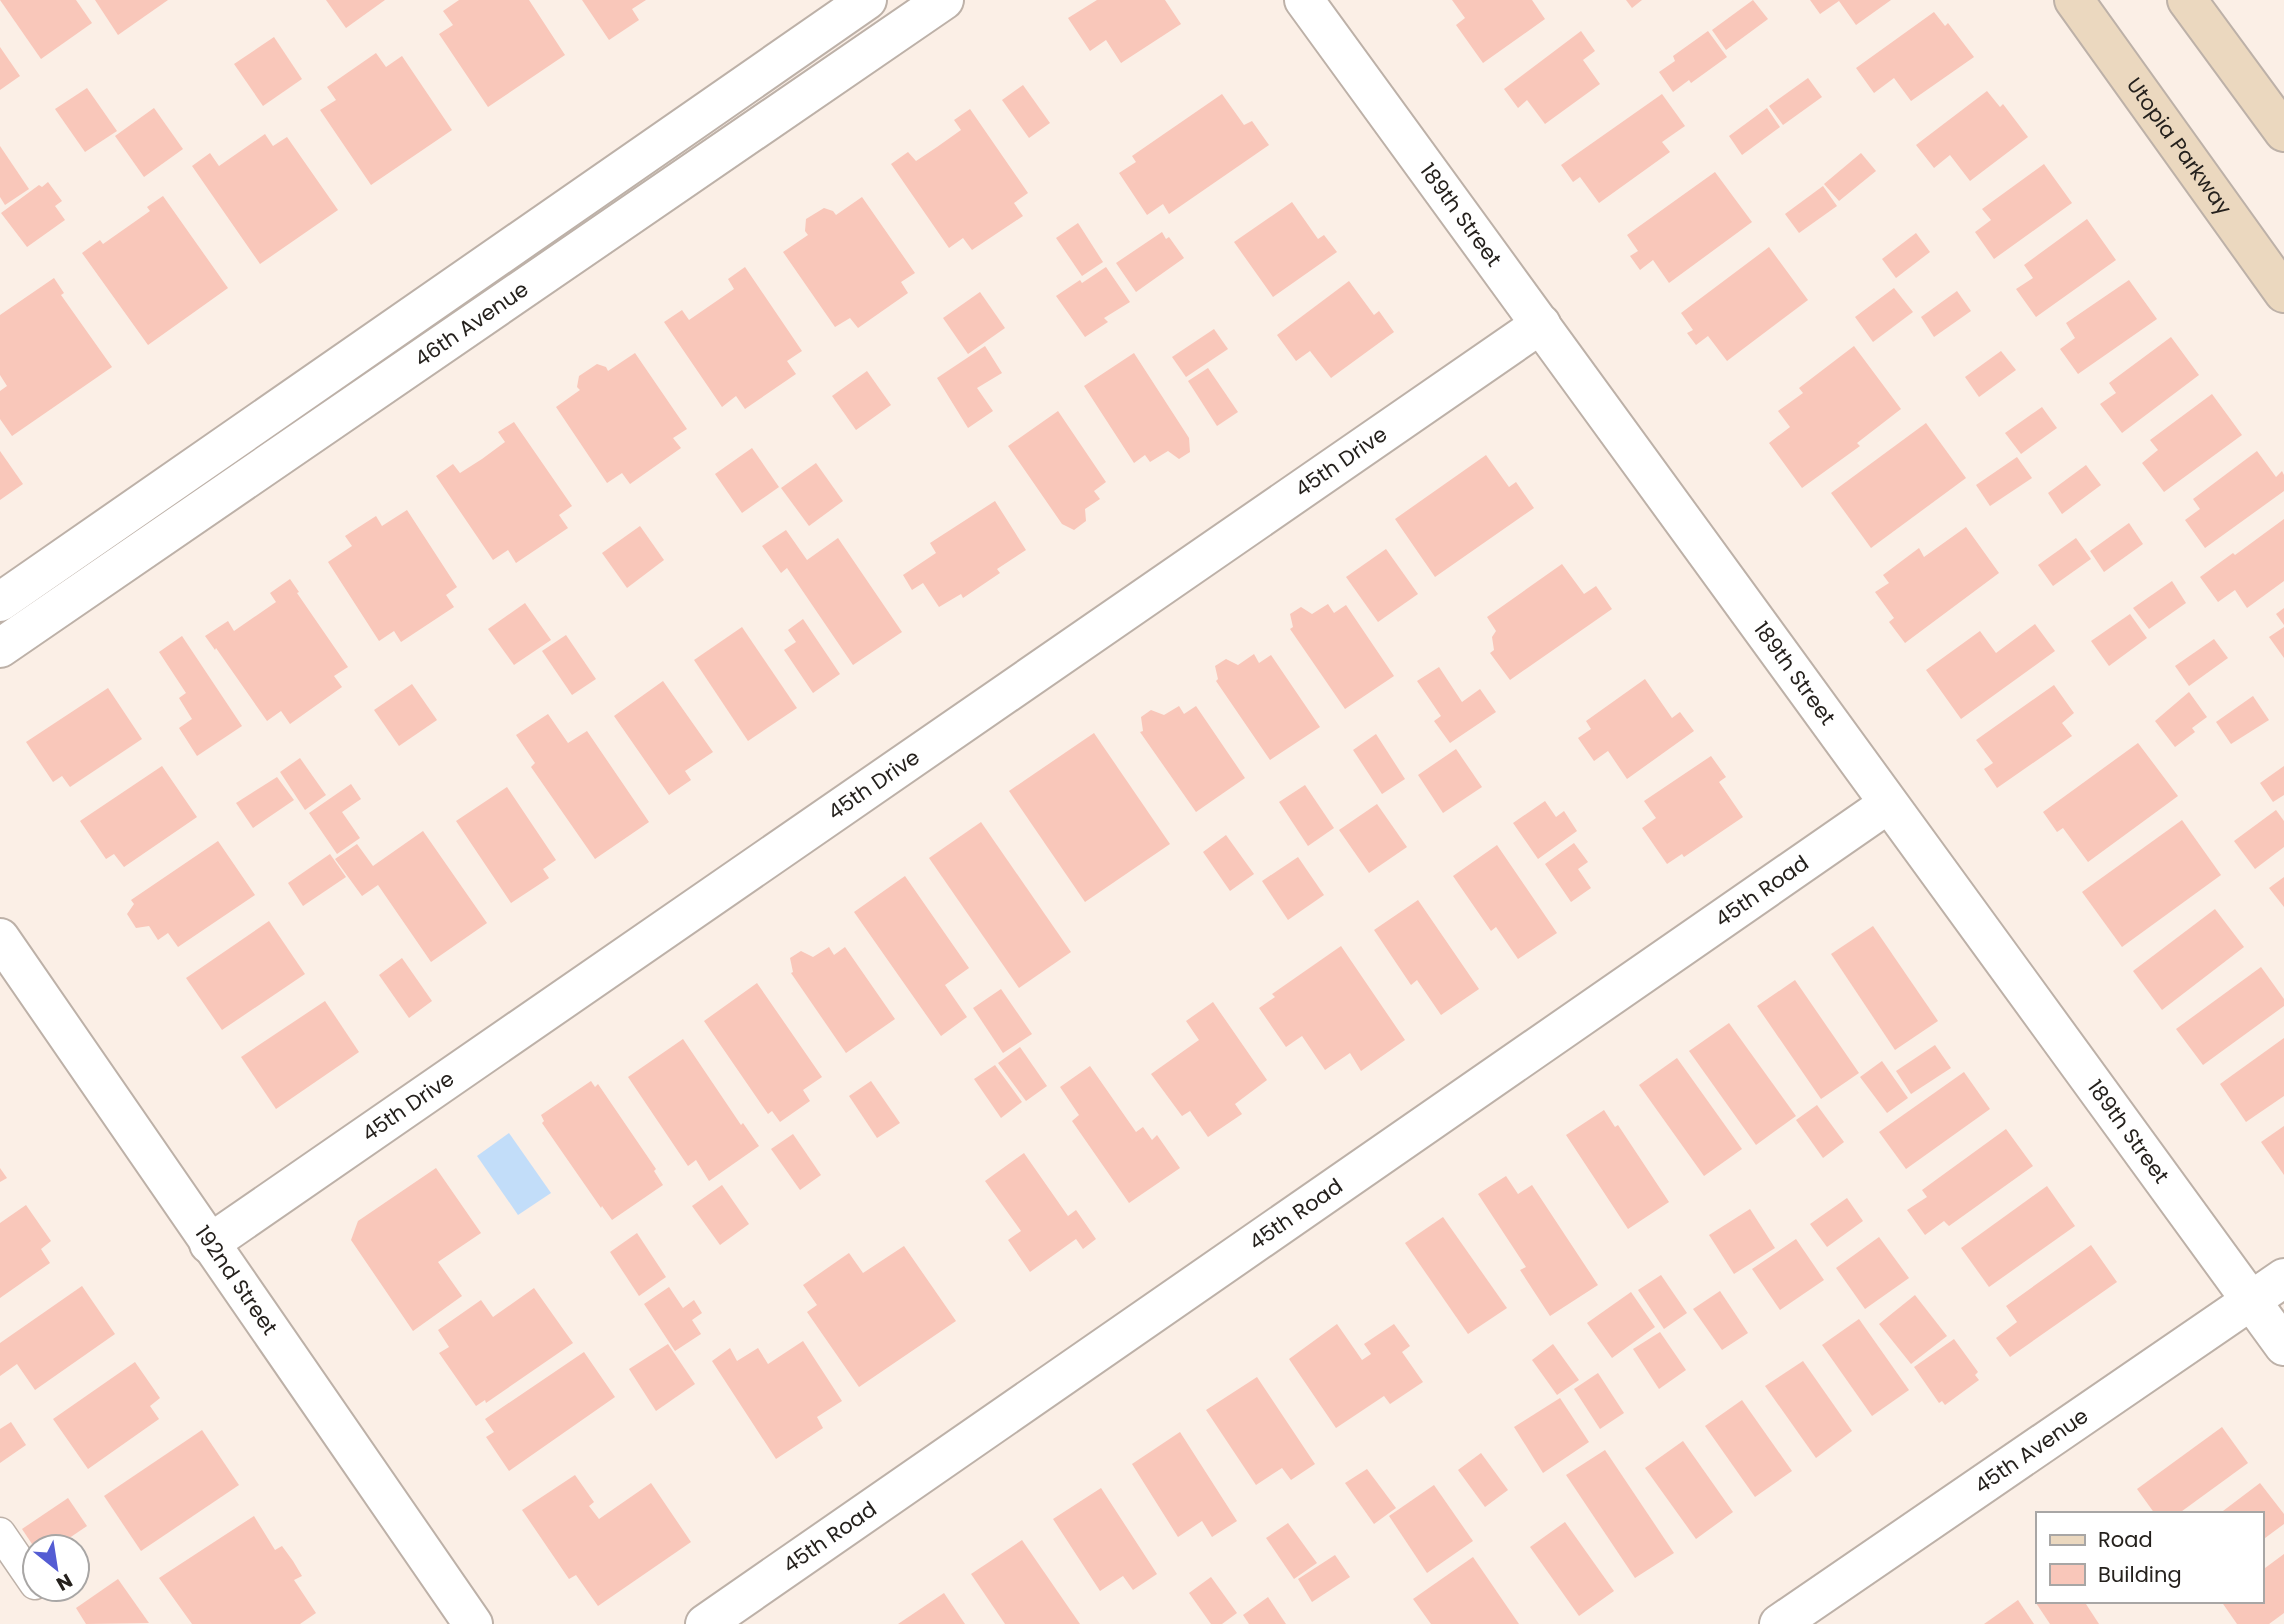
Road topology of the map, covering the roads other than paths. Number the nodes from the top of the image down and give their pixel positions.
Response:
1 (867, 0) edge
2 (944, 0) edge
3 (1304, 0) edge
4 (2074, 0) edge
5 (2187, 0) edge
6 (780, 61) junction
7 (804, 96) junction
8 (2284, 132) edge
9 (561, 211) junction
10 (584, 248) junction
11 (2284, 293) edge
12 (1541, 324) junction
13 (327, 376) junction
14 (348, 409) junction
15 (0, 602) edge
16 (0, 648) edge
17 (1888, 804) junction
18 (0, 938) edge
19 (209, 1244) junction
20 (2284, 1278) edge
21 (2251, 1301) junction
22 (2284, 1346) edge
23 (0, 1533) edge
24 (21, 1564) edge
25 (472, 1624) edge
26 (705, 1624) edge
27 (1779, 1624) edge

1 - 6 street, 46th Avenue
2 - 7 street, 46th Avenue
3 - 12 street, 189th Street
4 - 11 main road, Utopia Parkway
5 - 8 main road
6 - 7 street
6 - 9 street, 46th Avenue
7 - 10 street, 46th Avenue
9 - 10 street
9 - 13 street, 46th Avenue
10 - 14 street, 46th Avenue
12 - 17 street, 189th Street
12 - 19 street, 45th Drive
13 - 14 street
13 - 15 street, 46th Avenue
14 - 16 street, 46th Avenue
17 - 21 street, 189th Street
17 - 26 street, 45th Road
18 - 19 street, 192nd Street
19 - 25 street, 192nd Street
20 - 21 street, 45th Avenue
21 - 22 street, 189th Street
21 - 27 street, 45th Avenue
23 - 24 lane

